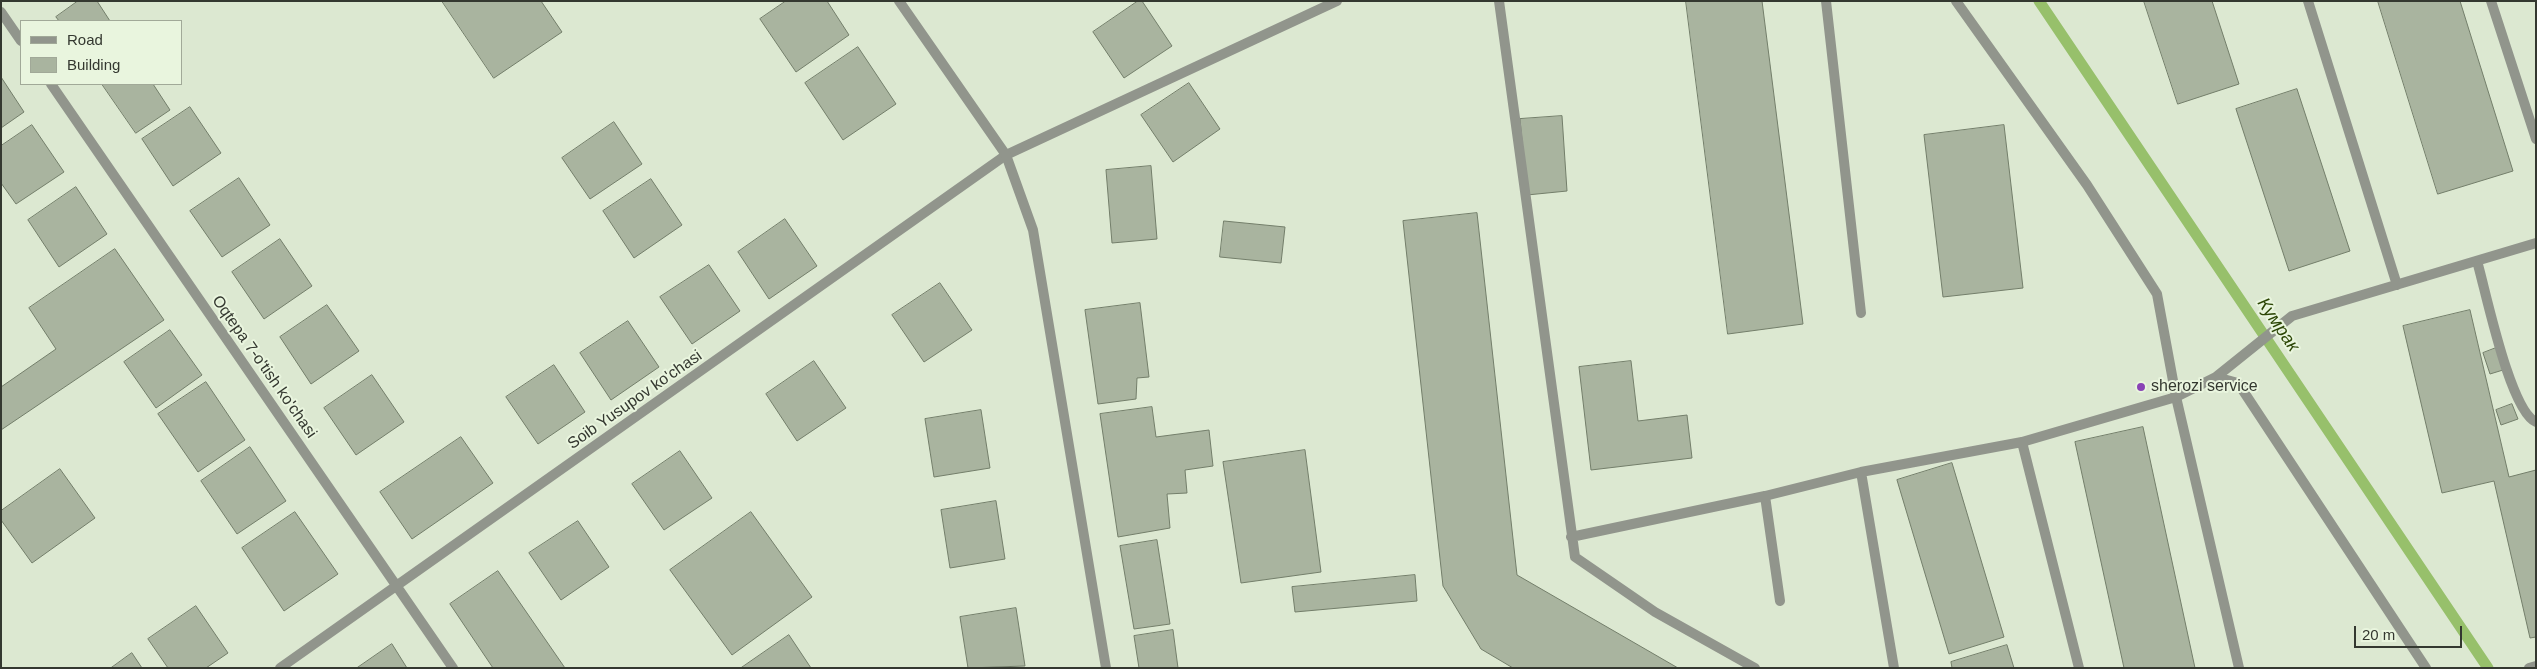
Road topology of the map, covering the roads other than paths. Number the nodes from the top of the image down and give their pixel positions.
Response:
1 (899, 1) edge
2 (1337, 1) edge
3 (1499, 1) edge
4 (1826, 1) edge
5 (1956, 1) edge
6 (2308, 1) edge
7 (2491, 1) edge
8 (1, 12) edge
9 (20, 40) edge
10 (51, 85) edge
11 (2536, 138) edge
12 (1006, 155) junction
13 (2536, 244) edge
14 (2477, 261) junction
15 (2397, 285) junction
16 (1860, 314) dead end
17 (2216, 377) junction
18 (2176, 397) junction
19 (2536, 422) edge
20 (2022, 442) junction
21 (1861, 472) junction
22 (1765, 496) junction
23 (1571, 538) junction
24 (397, 587) junction
25 (1780, 601) dead end
26 (2536, 666) edge
27 (280, 668) edge
28 (453, 668) edge
29 (1106, 668) edge
30 (1755, 668) edge
31 (1894, 668) edge
32 (2079, 668) edge
33 (2239, 668) edge
34 (2426, 668) edge
35 (2529, 668) edge

1 - 12 street
2 - 12 street, Soib Yusupov ko'chasi
3 - 23 street
4 - 16 street
5 - 18 street
6 - 15 street
7 - 11 street
8 - 9 street
10 - 24 street, Oqtepa 7-o'tish ko'chasi
12 - 24 street, Soib Yusupov ko'chasi
12 - 29 street
13 - 14 street
14 - 15 street
14 - 19 street
15 - 17 street
17 - 18 street
17 - 34 street
18 - 20 street
18 - 33 street
20 - 21 street
20 - 32 street
21 - 22 street
21 - 31 street
22 - 23 street
22 - 25 street
23 - 30 street
24 - 27 street, Soib Yusupov ko'chasi
24 - 28 street, Oqtepa 7-o'tish ko'chasi
26 - 35 street

